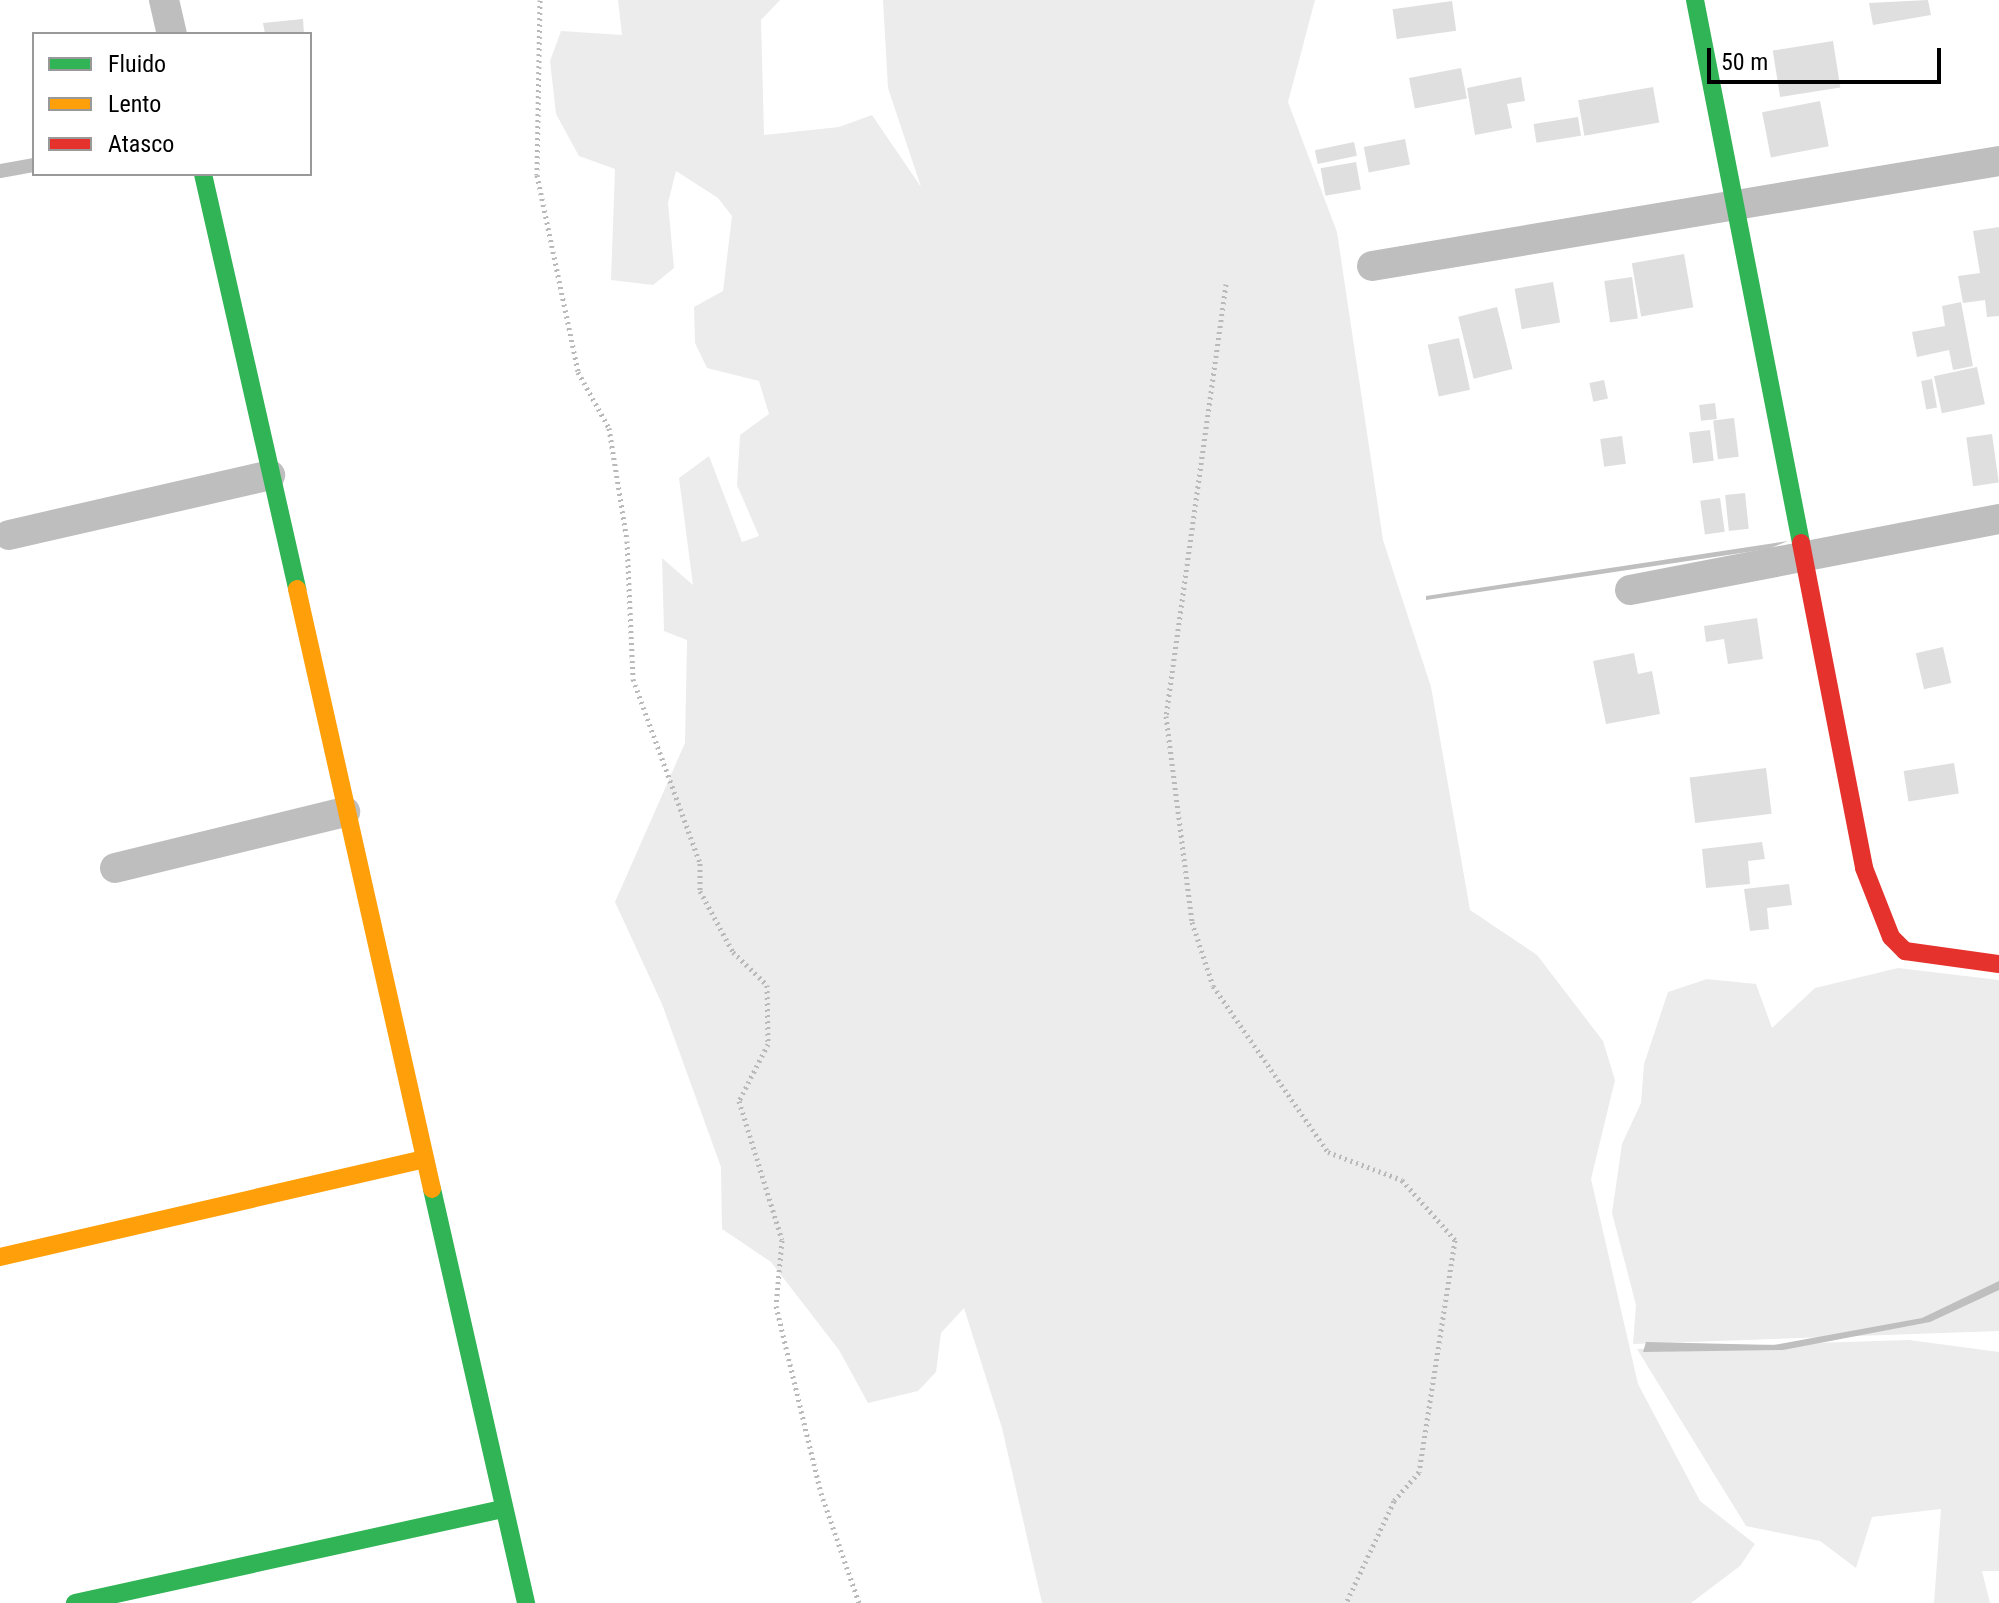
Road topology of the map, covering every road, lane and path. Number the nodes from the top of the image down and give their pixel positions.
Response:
1 (164, 0) edge
2 (540, 0) edge
3 (1695, 0) edge
4 (172, 32) edge
5 (1999, 161) edge
6 (32, 165) edge
7 (0, 171) edge
8 (203, 176) edge
9 (1739, 209) junction
10 (1372, 266) dead end
11 (1226, 284) dead end
12 (270, 475) junction
13 (1999, 519) edge
14 (9, 535) dead end
15 (1802, 558) junction
16 (1630, 590) dead end
17 (345, 812) junction
18 (115, 868) dead end
19 (1999, 964) edge
20 (423, 1159) junction
21 (0, 1257) edge
22 (502, 1509) junction
23 (75, 1603) edge
24 (526, 1603) edge
25 (859, 1603) edge
26 (1346, 1603) edge

1 - 4 street
2 - 25 path
3 - 9 street
5 - 9 street
6 - 7 lane
8 - 12 street
9 - 10 street
9 - 15 street
11 - 26 path
12 - 14 street
12 - 17 street
13 - 15 street
15 - 16 street
15 - 19 street
17 - 18 street
17 - 20 street
20 - 21 street
20 - 22 street
22 - 23 street
22 - 24 street

